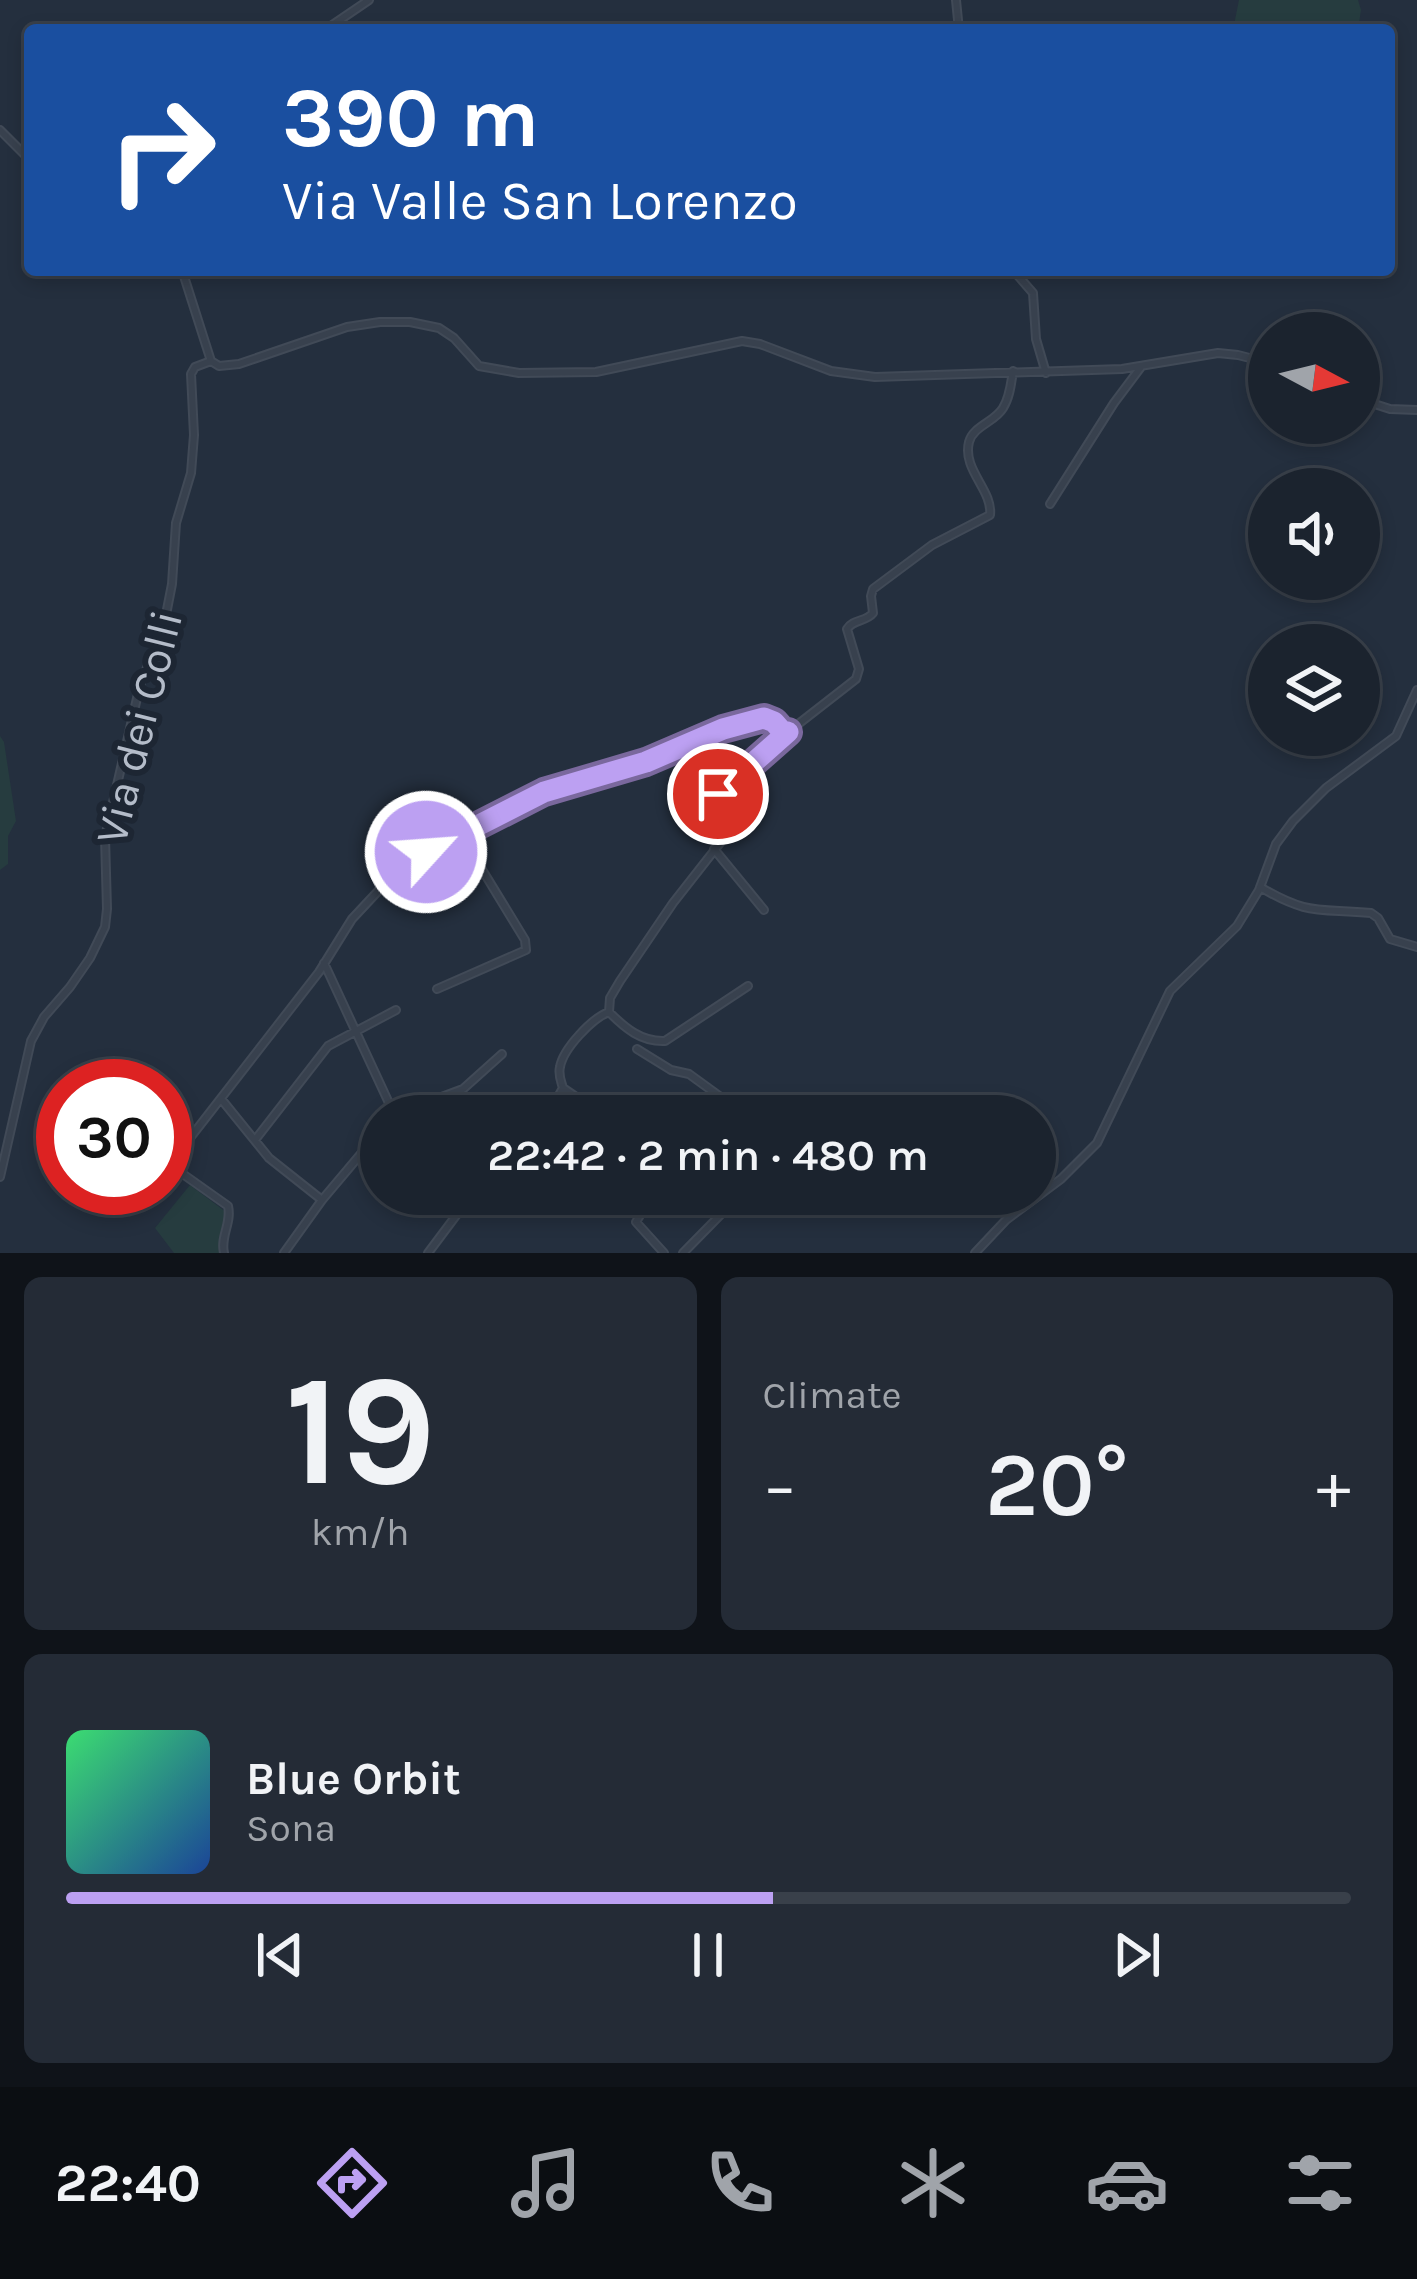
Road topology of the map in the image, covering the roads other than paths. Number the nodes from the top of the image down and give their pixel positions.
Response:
1 (369, 0) edge
2 (334, 24) edge
3 (0, 130) edge
4 (24, 154) edge
5 (184, 276) edge
6 (1018, 276) edge
7 (1248, 358) edge
8 (212, 361) junction
9 (1141, 367) junction
10 (1013, 371) junction
11 (1046, 373) junction
12 (1380, 406) edge
13 (1417, 410) edge
14 (1051, 505) dead end
15 (1417, 690) edge
16 (788, 732) junction
17 (461, 835) junction
18 (714, 849) junction
19 (1261, 887) junction
20 (764, 910) dead end
21 (1417, 947) edge
22 (324, 963) junction
23 (748, 986) dead end
24 (437, 989) dead end
25 (396, 1010) dead end
26 (609, 1012) junction
27 (354, 1031) junction
28 (637, 1049) dead end
29 (502, 1054) dead end
30 (563, 1088) junction
31 (384, 1095) edge
32 (448, 1095) edge
33 (559, 1095) edge
34 (573, 1095) edge
35 (717, 1095) edge
36 (222, 1100) junction
37 (255, 1140) junction
38 (360, 1155) edge
39 (0, 1177) edge
40 (322, 1200) junction
41 (456, 1215) edge
42 (640, 1215) edge
43 (720, 1215) edge
44 (977, 1252) edge
45 (224, 1253) edge
46 (284, 1253) edge
47 (428, 1253) edge
48 (664, 1253) edge
49 (683, 1253) edge

1 - 2 street
3 - 4 street
5 - 8 street
6 - 11 street
7 - 9 street
8 - 10 street
8 - 39 street, Via dei Colli
9 - 11 street
9 - 14 street
10 - 11 street
10 - 16 street
12 - 13 street
15 - 19 street
16 - 17 street
16 - 18 street
17 - 22 street
17 - 24 street
18 - 20 street
18 - 26 street
19 - 21 street
19 - 44 street
22 - 27 street
22 - 36 street
23 - 26 street
25 - 27 street
26 - 30 street
27 - 31 street
27 - 37 street
28 - 35 street
29 - 32 street
30 - 33 street
30 - 34 street
36 - 37 street
36 - 45 street
37 - 40 street
38 - 40 street
40 - 46 street
41 - 47 street
42 - 48 street
43 - 49 street

